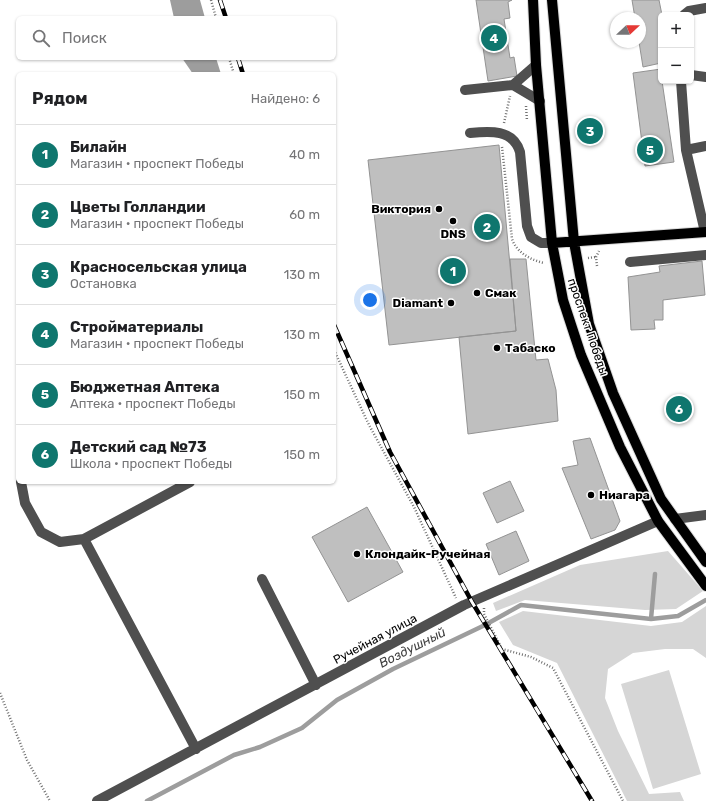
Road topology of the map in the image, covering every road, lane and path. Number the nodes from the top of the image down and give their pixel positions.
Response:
1 (211, 0) edge
2 (533, 0) edge
3 (552, 0) edge
4 (706, 8) edge
5 (688, 12) edge
6 (215, 16) edge
7 (230, 60) edge
8 (536, 65) junction
9 (233, 72) edge
10 (694, 75) edge
11 (706, 77) edge
12 (681, 84) edge
13 (513, 85) junction
14 (465, 90) dead end
15 (540, 102) junction
16 (470, 133) dead end
17 (501, 134) junction
18 (706, 146) edge
19 (686, 150) junction
20 (706, 232) edge
21 (574, 242) junction
22 (552, 243) junction
23 (706, 255) edge
24 (630, 262) dead end
25 (336, 354) edge
26 (21, 484) edge
27 (186, 484) edge
28 (706, 515) edge
29 (675, 519) junction
30 (658, 521) junction
31 (84, 539) junction
32 (706, 562) edge
33 (262, 579) dead end
34 (706, 586) edge
35 (460, 607) junction
36 (484, 614) dead end
37 (316, 685) junction
38 (0, 693) edge
39 (196, 749) junction
40 (50, 801) edge
41 (97, 801) edge
42 (623, 801) edge

1 - 6 path
2 - 8 main road, проспект Победы
3 - 21 main road, проспект Победы
4 - 5 street
7 - 9 path
8 - 13 street
8 - 15 main road, проспект Победы
10 - 11 street
12 - 19 street
13 - 14 street
13 - 15 street
13 - 17 path
15 - 22 main road, проспект Победы
16 - 17 street
17 - 22 street
18 - 19 street
19 - 20 street
20 - 21 main road
21 - 22 main road
21 - 29 main road, проспект Победы
22 - 30 main road, проспект Победы
23 - 24 street
25 - 35 path
26 - 31 street
27 - 31 street
28 - 29 street
29 - 30 main road, Ручейная улица
29 - 32 main road, проспект Победы
30 - 34 main road, проспект Победы
30 - 35 street, Ручейная улица
31 - 39 street
33 - 37 street
35 - 37 street, Ручейная улица
36 - 42 path
37 - 39 street, Ручейная улица
38 - 40 path
39 - 41 street, Ручейная улица

